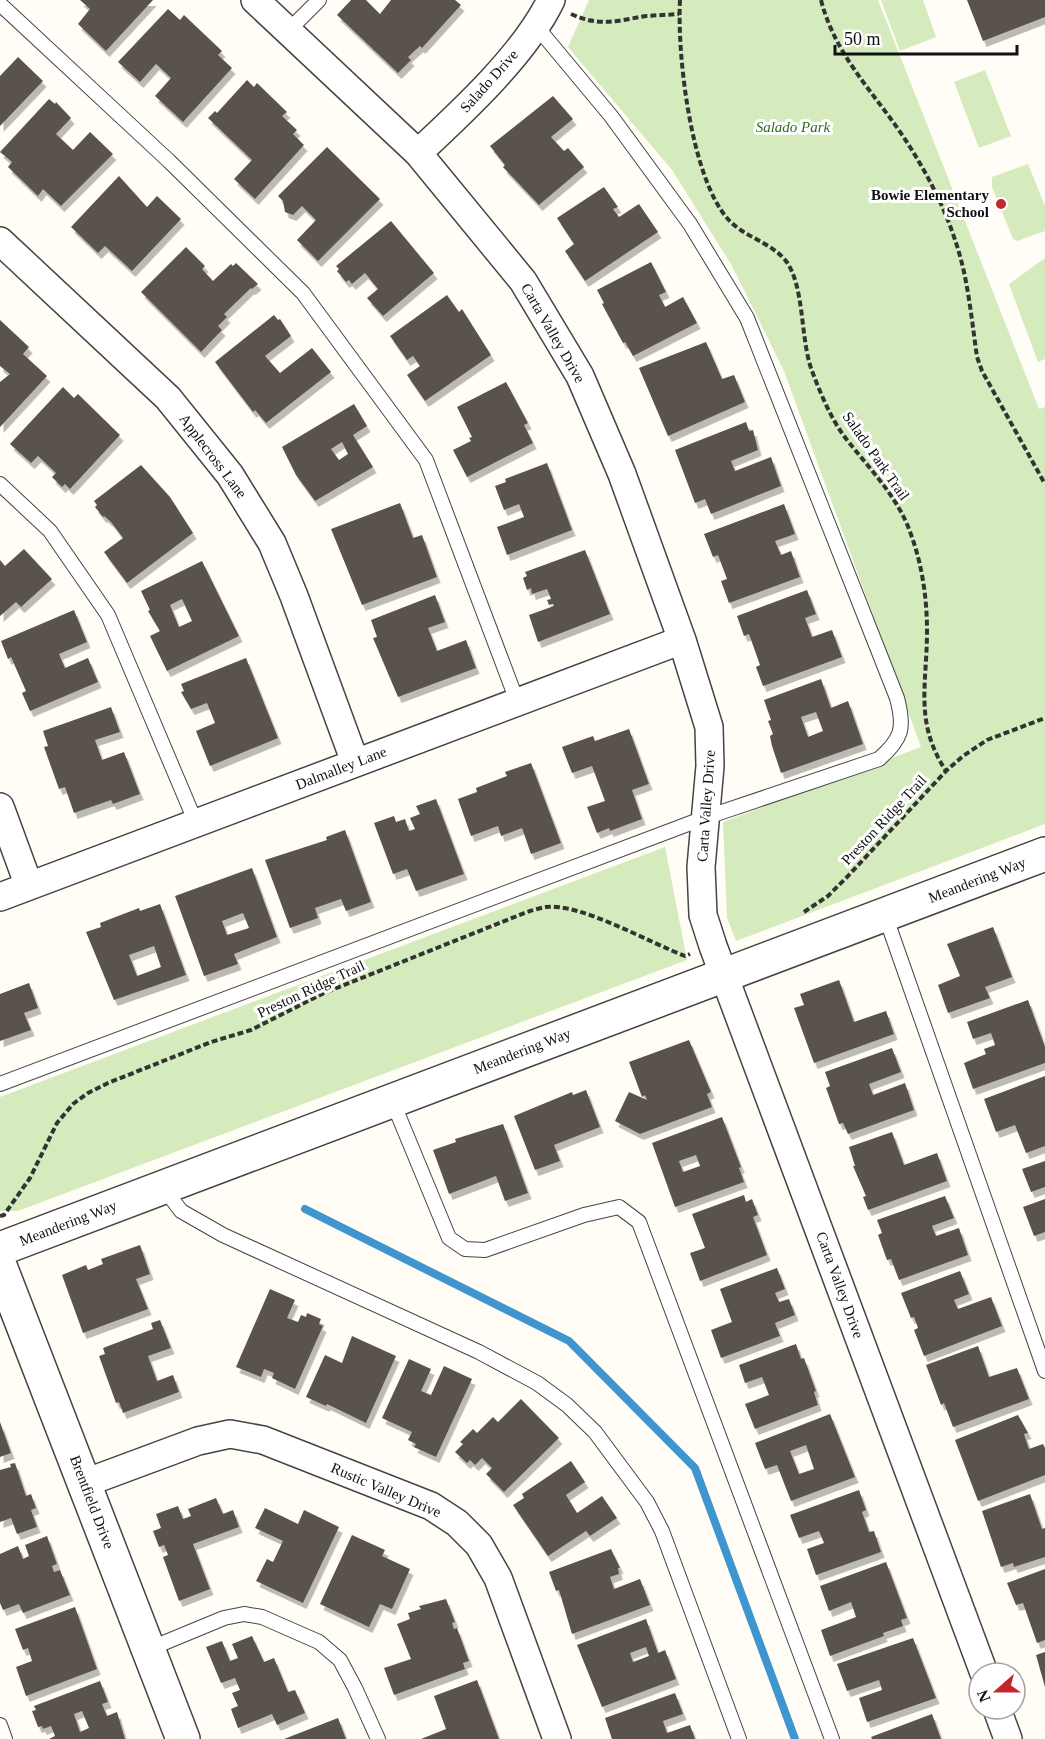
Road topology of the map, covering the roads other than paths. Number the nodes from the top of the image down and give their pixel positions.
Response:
1 (255, 0) edge
2 (320, 0) edge
3 (0, 4) edge
4 (561, 7) edge
5 (536, 26) junction
6 (288, 31) junction
7 (418, 153) junction
8 (0, 241) edge
9 (0, 484) edge
10 (682, 640) junction
11 (517, 701) junction
12 (355, 762) junction
13 (0, 807) edge
14 (704, 818) junction
15 (196, 823) junction
16 (1043, 860) edge
17 (29, 885) junction
18 (0, 897) edge
19 (885, 915) junction
20 (724, 975) junction
21 (0, 1084) edge
22 (392, 1100) junction
23 (163, 1187) junction
24 (0, 1249) edge
25 (0, 1266) edge
26 (1045, 1371) edge
27 (85, 1483) junction
28 (149, 1649) junction
29 (980, 1661) edge
30 (1001, 1721) edge
31 (0, 1725) edge
32 (5, 1739) edge
33 (183, 1739) edge
34 (378, 1739) edge
35 (557, 1739) edge
36 (739, 1739) edge
37 (831, 1739) edge
38 (1008, 1739) edge

1 - 6 street, Carta Valley Drive
2 - 6 lane
3 - 11 lane
4 - 5 street, Salado Drive
5 - 7 street, Salado Drive
5 - 14 lane
6 - 7 street, Carta Valley Drive
7 - 10 street, Carta Valley Drive
8 - 12 street, Applecross Lane
9 - 15 lane
10 - 11 street, Dalmalley Lane
10 - 14 street, Carta Valley Drive
11 - 12 street, Dalmalley Lane
12 - 15 street, Dalmalley Lane
13 - 17 street
14 - 20 street, Carta Valley Drive
14 - 21 lane
15 - 17 street, Dalmalley Lane
16 - 19 street, Meandering Way
17 - 18 street, Dalmalley Lane
19 - 20 street, Meandering Way
19 - 26 lane
20 - 22 street, Meandering Way
20 - 29 street, Carta Valley Drive
22 - 23 street, Meandering Way
22 - 37 lane
23 - 24 street, Meandering Way
23 - 36 lane
25 - 27 street, Brentfield Drive
27 - 28 street, Brentfield Drive
27 - 35 street, Rustic Valley Drive
28 - 33 street, Brentfield Drive
28 - 34 lane
30 - 38 street
31 - 32 lane

